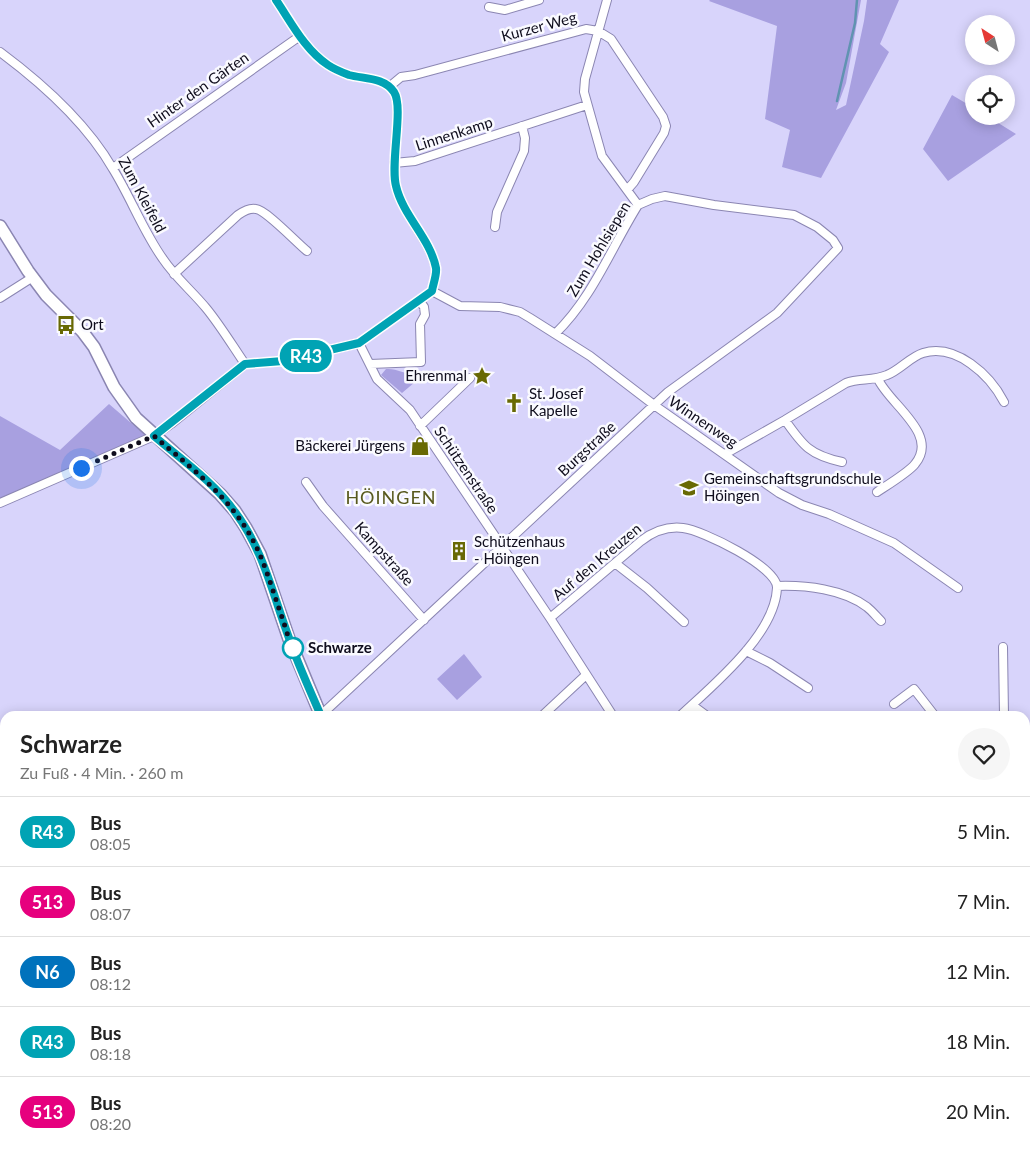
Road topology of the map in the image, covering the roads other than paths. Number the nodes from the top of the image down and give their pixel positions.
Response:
1 (276, 0) edge
2 (539, 0) edge
3 (607, 0) edge
4 (488, 7) dead end
5 (598, 31) junction
6 (300, 36) junction
7 (0, 52) edge
8 (389, 86) junction
9 (587, 105) junction
10 (522, 126) junction
11 (394, 163) junction
12 (113, 168) junction
13 (627, 190) junction
14 (638, 206) junction
15 (794, 215) joint
16 (0, 226) edge
17 (495, 227) dead end
18 (307, 251) dead end
19 (174, 274) junction
20 (33, 277) junction
21 (432, 291) junction
22 (0, 298) edge
23 (419, 300) junction
24 (555, 334) junction
25 (359, 343) junction
26 (245, 364) junction
27 (370, 364) junction
28 (470, 378) dead end
29 (878, 379) junction
30 (1004, 402) dead end
31 (654, 405) junction
32 (785, 420) junction
33 (420, 426) junction
34 (154, 436) junction
35 (725, 454) junction
36 (842, 462) dead end
37 (306, 482) dead end
38 (877, 492) dead end
39 (0, 503) edge
40 (502, 547) junction
41 (615, 563) junction
42 (777, 586) junction
43 (958, 588) dead end
44 (550, 618) junction
45 (424, 620) junction
46 (881, 620) dead end
47 (684, 622) dead end
48 (1003, 647) dead end
49 (746, 651) junction
50 (586, 675) junction
51 (808, 688) dead end
52 (894, 704) dead end
53 (692, 705) junction
54 (319, 711) edge
55 (326, 711) edge
56 (547, 711) edge
57 (610, 711) edge
58 (685, 711) edge
59 (700, 711) edge
60 (930, 711) edge
61 (1004, 711) edge

1 - 6 street
2 - 4 street
3 - 5 street
5 - 8 street, Kurzer Weg
5 - 9 street
5 - 13 street, Kurzer Weg
6 - 8 street
6 - 12 street, Hinter den Gärten
7 - 12 street, Zum Kleifeld
8 - 11 street
9 - 10 street, Linnenkamp
9 - 13 street
10 - 11 street, Linnenkamp
10 - 17 street
11 - 21 street
12 - 19 street, Zum Kleifeld
13 - 14 street
14 - 15 street, Zum Hohlsiepen
14 - 24 street, Zum Hohlsiepen
15 - 31 street, Burgstraße
16 - 20 main road
18 - 19 street
19 - 26 street, Zum Kleifeld
20 - 22 street
20 - 34 main road
21 - 23 street
21 - 24 street, Winnenweg
23 - 25 street
23 - 27 street
24 - 31 street, Winnenweg
25 - 26 street
25 - 27 street, Schützenstraße
26 - 34 street
27 - 33 street, Schützenstraße
28 - 33 street
29 - 30 street
29 - 32 street
29 - 38 street
31 - 35 street, Winnenweg
31 - 40 street, Burgstraße
32 - 35 street
32 - 36 street
33 - 40 street, Schützenstraße
34 - 39 street
34 - 54 main road
35 - 43 street, Winnenweg
37 - 45 street, Kampstraße
40 - 44 street, Schützenstraße
40 - 45 street, Burgstraße
41 - 42 street, Auf den Kreuzen
41 - 44 street, Auf den Kreuzen
41 - 47 street
42 - 46 street
42 - 49 street
44 - 50 street, Schützenstraße
45 - 55 street, Burgstraße
48 - 61 street
49 - 51 street
49 - 53 street
50 - 56 street
50 - 57 street, Schützenstraße
52 - 60 street
53 - 58 street
53 - 59 street

